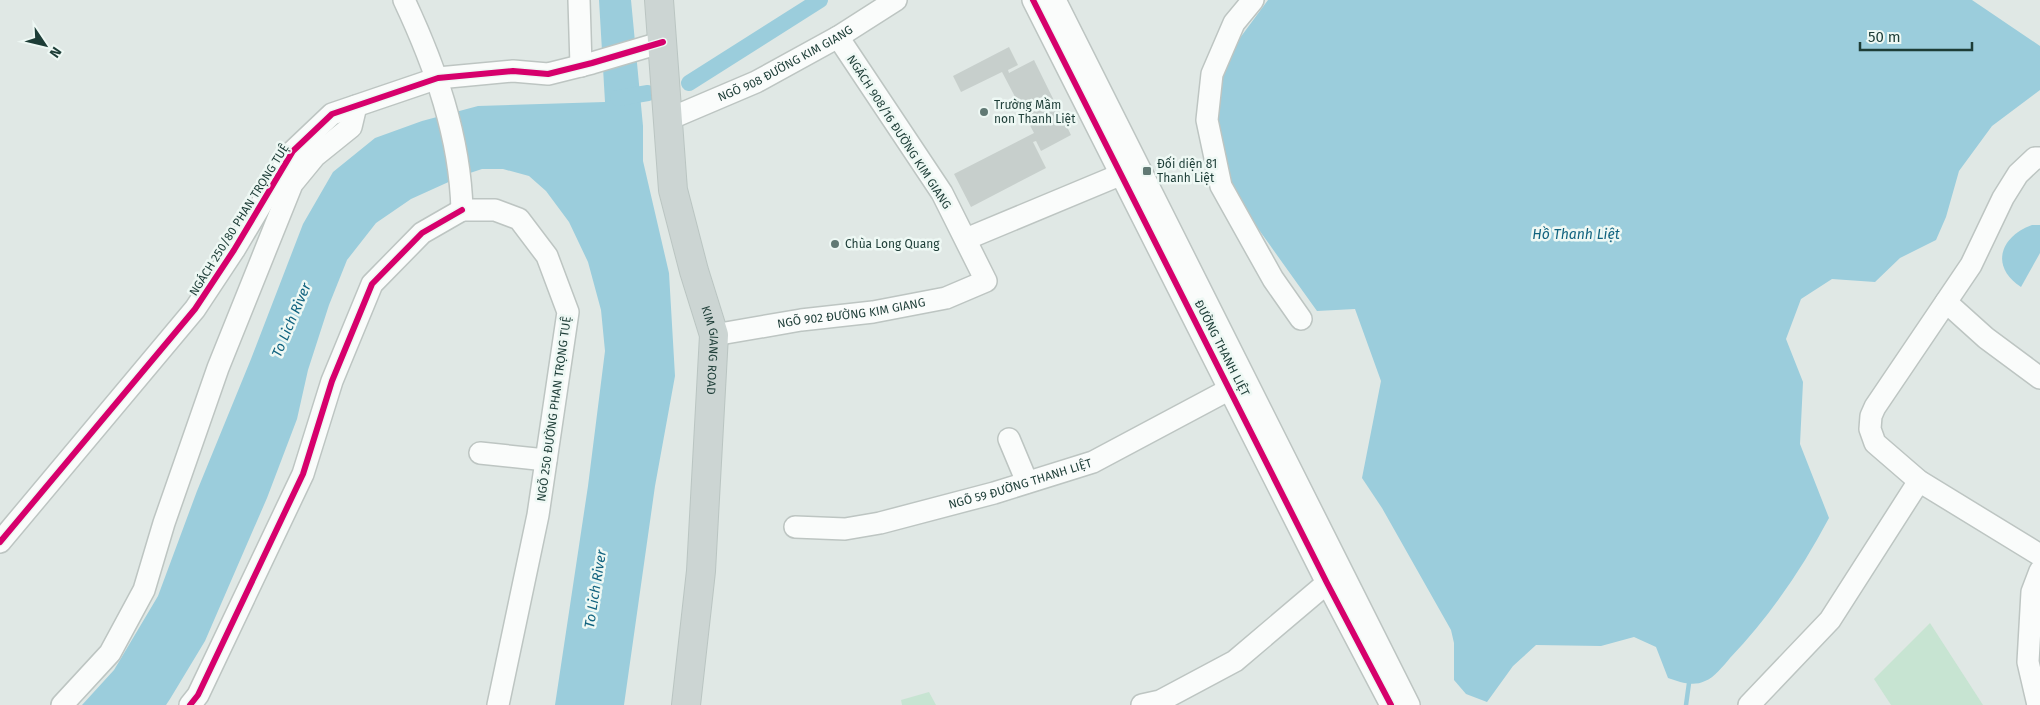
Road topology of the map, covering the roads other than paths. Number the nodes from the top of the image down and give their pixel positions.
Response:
1 (404, 0) edge
2 (579, 0) edge
3 (659, 0) edge
4 (896, 0) edge
5 (1033, 0) edge
6 (1055, 0) edge
7 (1253, 0) edge
8 (838, 37) junction
9 (651, 45) junction
10 (587, 65) junction
11 (438, 78) junction
12 (356, 106) junction
13 (669, 118) junction
14 (2040, 158) edge
15 (1122, 174) junction
16 (462, 210) junction
17 (966, 239) junction
18 (986, 281) joint
19 (1946, 302) junction
20 (1300, 319) dead end
21 (714, 335) junction
22 (2040, 378) edge
23 (1230, 388) junction
24 (1009, 439) dead end
25 (480, 453) dead end
26 (546, 460) junction
27 (1919, 481) junction
28 (1027, 482) junction
29 (795, 527) dead end
30 (0, 542) edge
31 (2040, 555) edge
32 (2040, 571) edge
33 (1327, 583) junction
34 (62, 705) edge
35 (190, 705) edge
36 (498, 705) edge
37 (686, 705) edge
38 (1142, 705) edge
39 (1391, 705) edge
40 (1409, 705) edge
41 (1749, 705) edge
42 (2038, 705) edge

1 - 11 street
2 - 10 street
3 - 9 main road, KIM GIANG ROAD
4 - 8 street, NGÕ 908 ĐƯỜNG KIM GIANG
5 - 15 street, ĐƯỜNG THANH LIỆT
6 - 40 street, ĐƯỜNG THANH LIỆT
7 - 20 street
8 - 13 street, NGÕ 908 ĐƯỜNG KIM GIANG
8 - 17 street, NGÁCH 908/16 ĐƯỜNG KIM GIANG
9 - 10 street, NGÁCH 250/80 PHAN TRỌNG TUỆ
9 - 13 main road, KIM GIANG ROAD
10 - 11 street, NGÁCH 250/80 PHAN TRỌNG TUỆ
11 - 12 street, NGÁCH 250/80 PHAN TRỌNG TUỆ
11 - 16 street
12 - 30 street, NGÁCH 250/80 PHAN TRỌNG TUỆ
12 - 34 street
13 - 21 main road, KIM GIANG ROAD
14 - 19 street
15 - 17 street
15 - 23 street, ĐƯỜNG THANH LIỆT
16 - 26 street, NGÕ 250 ĐƯỜNG PHAN TRỌNG TUỆ
16 - 35 street
17 - 18 street, NGÁCH 908/16 ĐƯỜNG KIM GIANG
18 - 21 street, NGÕ 902 ĐƯỜNG KIM GIANG
19 - 22 street
19 - 27 street
21 - 37 main road, KIM GIANG ROAD
23 - 28 street, NGÕ 59 ĐƯỜNG THANH LIỆT
23 - 33 street, ĐƯỜNG THANH LIỆT
24 - 28 street
25 - 26 street
26 - 36 street, NGÕ 250 ĐƯỜNG PHAN TRỌNG TUỆ
27 - 31 street
27 - 41 street
28 - 29 street, NGÕ 59 ĐƯỜNG THANH LIỆT
32 - 42 street
33 - 38 street
33 - 39 street, ĐƯỜNG THANH LIỆT

